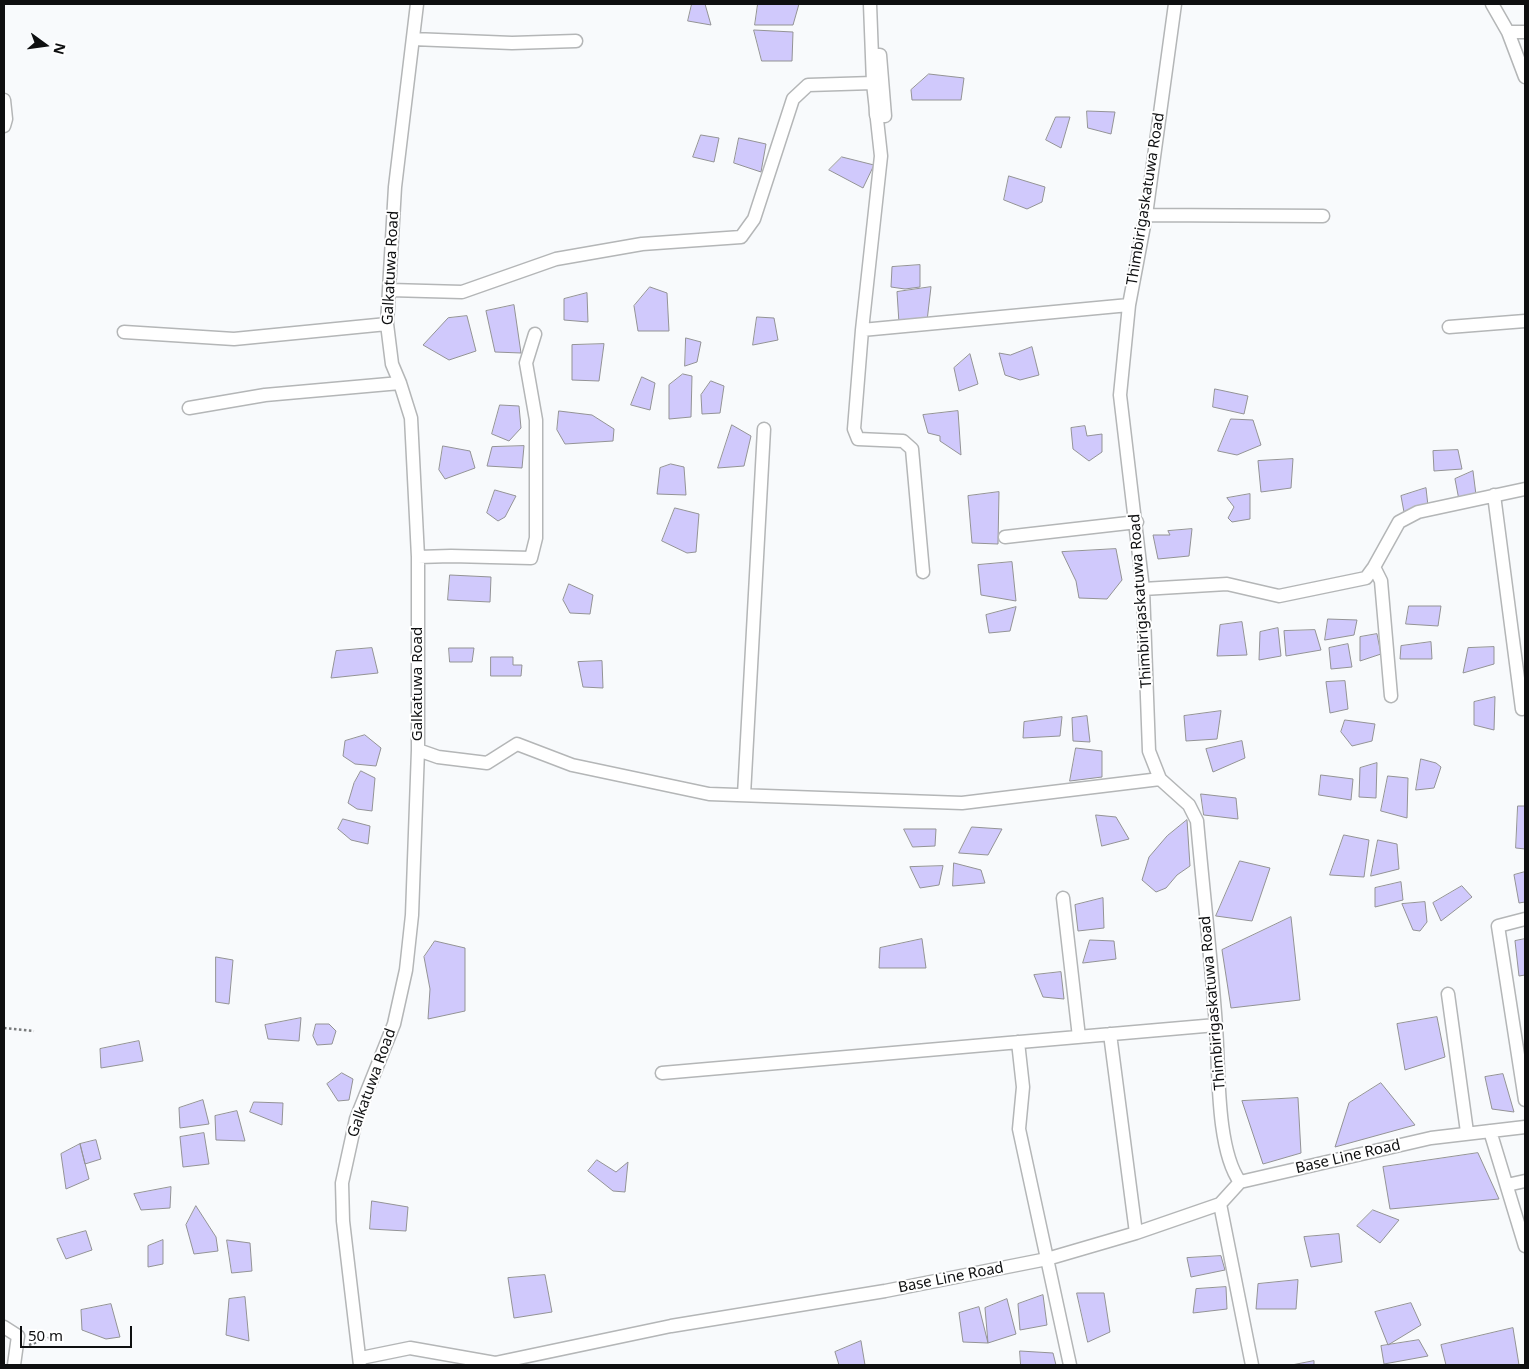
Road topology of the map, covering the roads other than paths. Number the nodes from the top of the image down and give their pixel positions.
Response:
1 (416, 4) edge
2 (870, 4) edge
3 (1175, 4) edge
4 (1492, 4) edge
5 (1508, 32) junction
6 (1525, 32) edge
7 (413, 38) junction
8 (576, 41) dead end
9 (1525, 77) edge
10 (873, 83) junction
11 (4, 100) edge
12 (4, 126) edge
13 (1146, 215) junction
14 (1323, 216) dead end
15 (390, 290) junction
16 (1129, 305) junction
17 (1525, 321) edge
18 (387, 324) junction
19 (1449, 327) dead end
20 (862, 330) junction
21 (124, 332) dead end
22 (535, 334) dead end
23 (400, 383) junction
24 (189, 408) dead end
25 (764, 429) dead end
26 (1525, 489) edge
27 (1494, 495) junction
28 (1137, 522) junction
29 (1005, 537) dead end
30 (418, 557) junction
31 (1374, 567) junction
32 (923, 572) dead end
33 (1143, 589) junction
34 (1391, 696) dead end
35 (1522, 709) dead end
36 (418, 750) junction
37 (1160, 779) junction
38 (744, 795) junction
39 (1063, 898) dead end
40 (1525, 919) edge
41 (1448, 994) dead end
42 (1216, 1025) junction
43 (1110, 1034) junction
44 (1079, 1037) junction
45 (1018, 1042) junction
46 (662, 1073) dead end
47 (1525, 1100) edge
48 (1525, 1127) edge
49 (1490, 1131) junction
50 (1467, 1132) junction
51 (1525, 1180) edge
52 (1240, 1182) junction
53 (1507, 1185) junction
54 (1220, 1204) junction
55 (1136, 1233) junction
56 (1525, 1246) edge
57 (1047, 1259) junction
58 (4, 1327) edge
59 (361, 1362) edge
60 (14, 1365) edge
61 (1070, 1365) edge
62 (1252, 1365) edge

1 - 7 street, Galkatuwa Road
2 - 10 street
3 - 13 street, Thimbirigaskatuwa Road
4 - 5 street
5 - 6 street
5 - 9 street
7 - 8 street
7 - 15 street, Galkatuwa Road
10 - 15 street
10 - 20 street
11 - 12 street
13 - 14 street
13 - 16 street, Thimbirigaskatuwa Road
15 - 18 street, Galkatuwa Road
16 - 20 street
16 - 28 street, Thimbirigaskatuwa Road
17 - 19 street
18 - 21 street
18 - 23 street, Galkatuwa Road
20 - 32 street
22 - 30 street
23 - 24 street
23 - 30 street, Galkatuwa Road
25 - 38 street
26 - 27 street
27 - 31 street
27 - 35 street
28 - 29 street
28 - 33 street, Thimbirigaskatuwa Road
30 - 36 street, Galkatuwa Road
31 - 33 street
31 - 34 street
33 - 37 street, Thimbirigaskatuwa Road
36 - 38 street
36 - 59 street, Galkatuwa Road
37 - 38 street
37 - 42 street, Thimbirigaskatuwa Road
39 - 44 street
40 - 47 street
41 - 50 street
42 - 43 street
42 - 52 street, Thimbirigaskatuwa Road
43 - 44 street
43 - 55 street
44 - 45 street
45 - 46 street
45 - 57 street
48 - 49 street, Base Line Road
49 - 50 street, Base Line Road
49 - 53 street
50 - 52 street, Base Line Road
51 - 53 street
52 - 54 street, Base Line Road
53 - 56 street
54 - 55 street, Base Line Road
54 - 62 street
55 - 57 street, Base Line Road
57 - 59 street, Base Line Road
57 - 61 street
58 - 60 street

